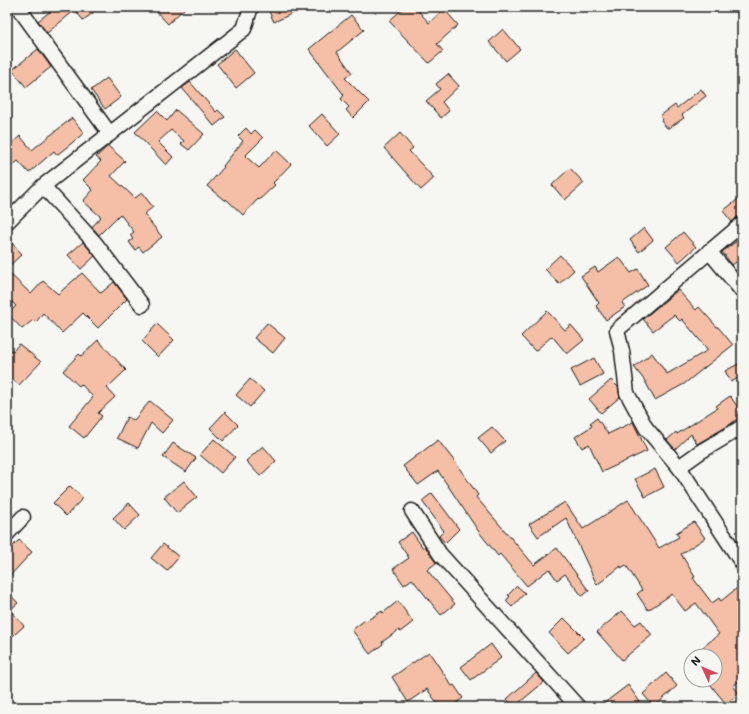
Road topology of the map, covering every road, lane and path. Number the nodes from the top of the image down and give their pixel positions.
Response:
1 (18, 7) edge
2 (251, 7) edge
3 (110, 134) junction
4 (42, 186) junction
5 (8, 219) edge
6 (742, 224) edge
7 (709, 251) junction
8 (742, 291) edge
9 (142, 305) dead end
10 (742, 427) edge
11 (679, 468) junction
12 (412, 511) dead end
13 (23, 517) dead end
14 (7, 534) edge
15 (742, 563) edge
16 (578, 707) edge

1 - 3 street
2 - 3 street
3 - 4 street
4 - 5 street
4 - 9 street
6 - 7 street
7 - 8 street
7 - 11 street
10 - 11 street
11 - 15 street
12 - 16 street
13 - 14 street

